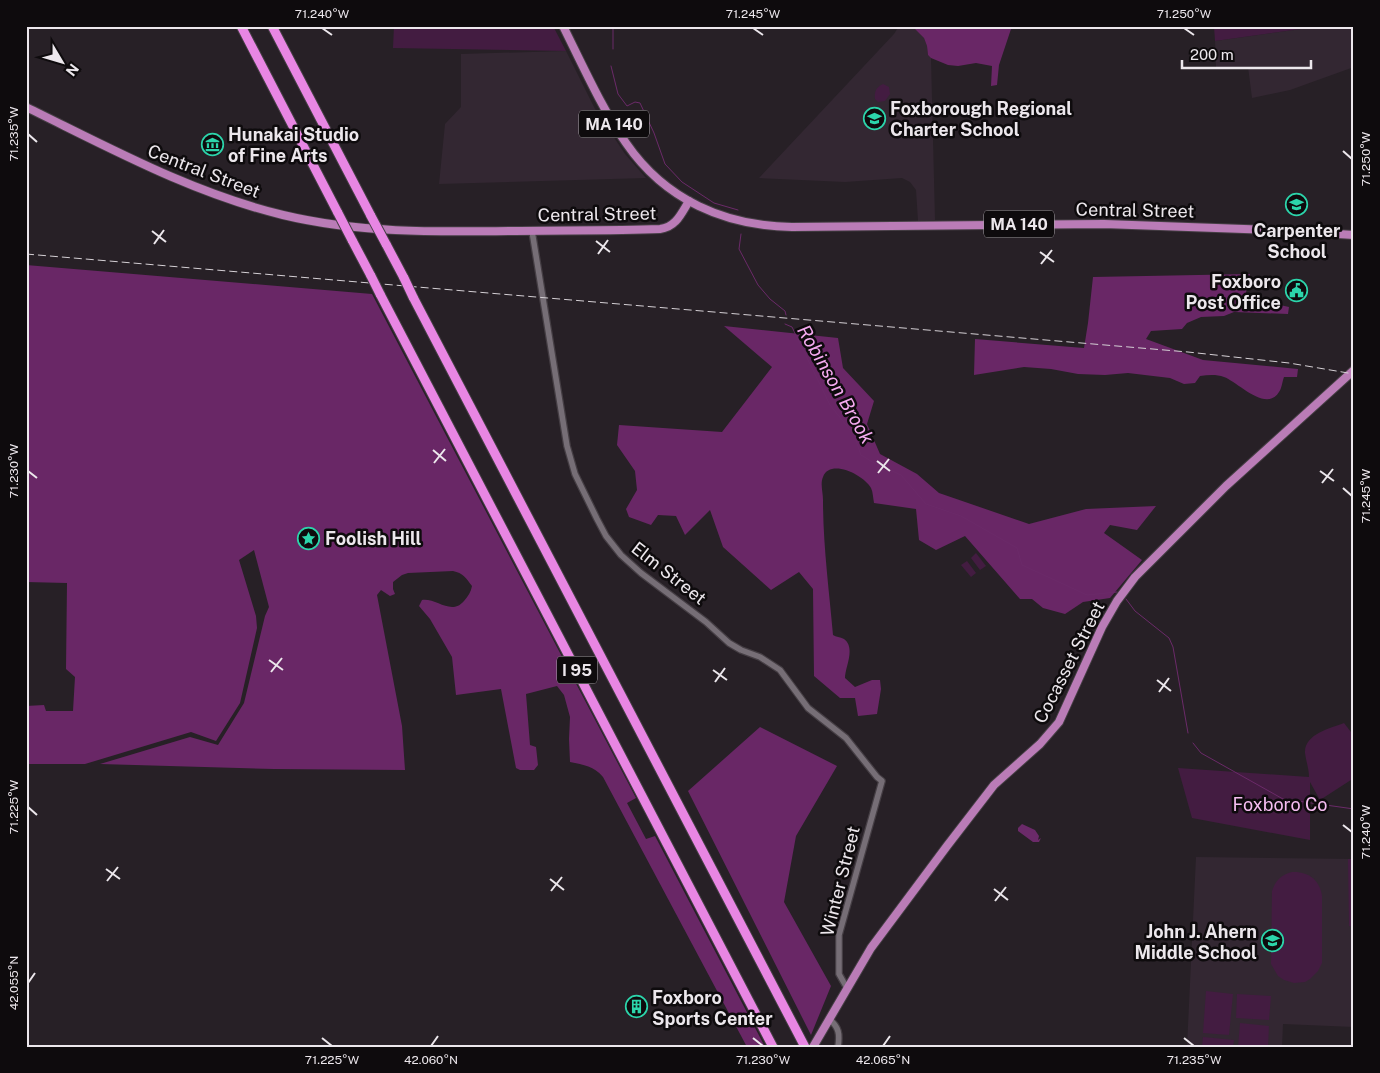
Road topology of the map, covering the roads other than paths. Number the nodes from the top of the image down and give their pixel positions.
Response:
1 (241, 26) edge
2 (272, 26) edge
3 (562, 26) edge
4 (26, 107) edge
5 (689, 201) junction
6 (532, 231) junction
7 (1354, 235) edge
8 (1354, 370) edge
9 (882, 781) joint
10 (847, 988) junction
11 (829, 1019) junction
12 (803, 1044) edge
13 (773, 1047) edge
14 (813, 1047) edge
15 (838, 1047) edge

1 - 13 highway, I 95, bridge
2 - 12 highway, I 95, bridge
3 - 5 main road, MA 140
4 - 6 main road, Central Street
5 - 6 main road, Central Street
5 - 7 main road, Central Street / MA 140
6 - 9 street, Elm Street
8 - 10 main road, Cocasset Street
9 - 10 street, Winter Street
10 - 11 main road, Cocasset Street
11 - 14 main road, Cocasset Street
11 - 15 street

